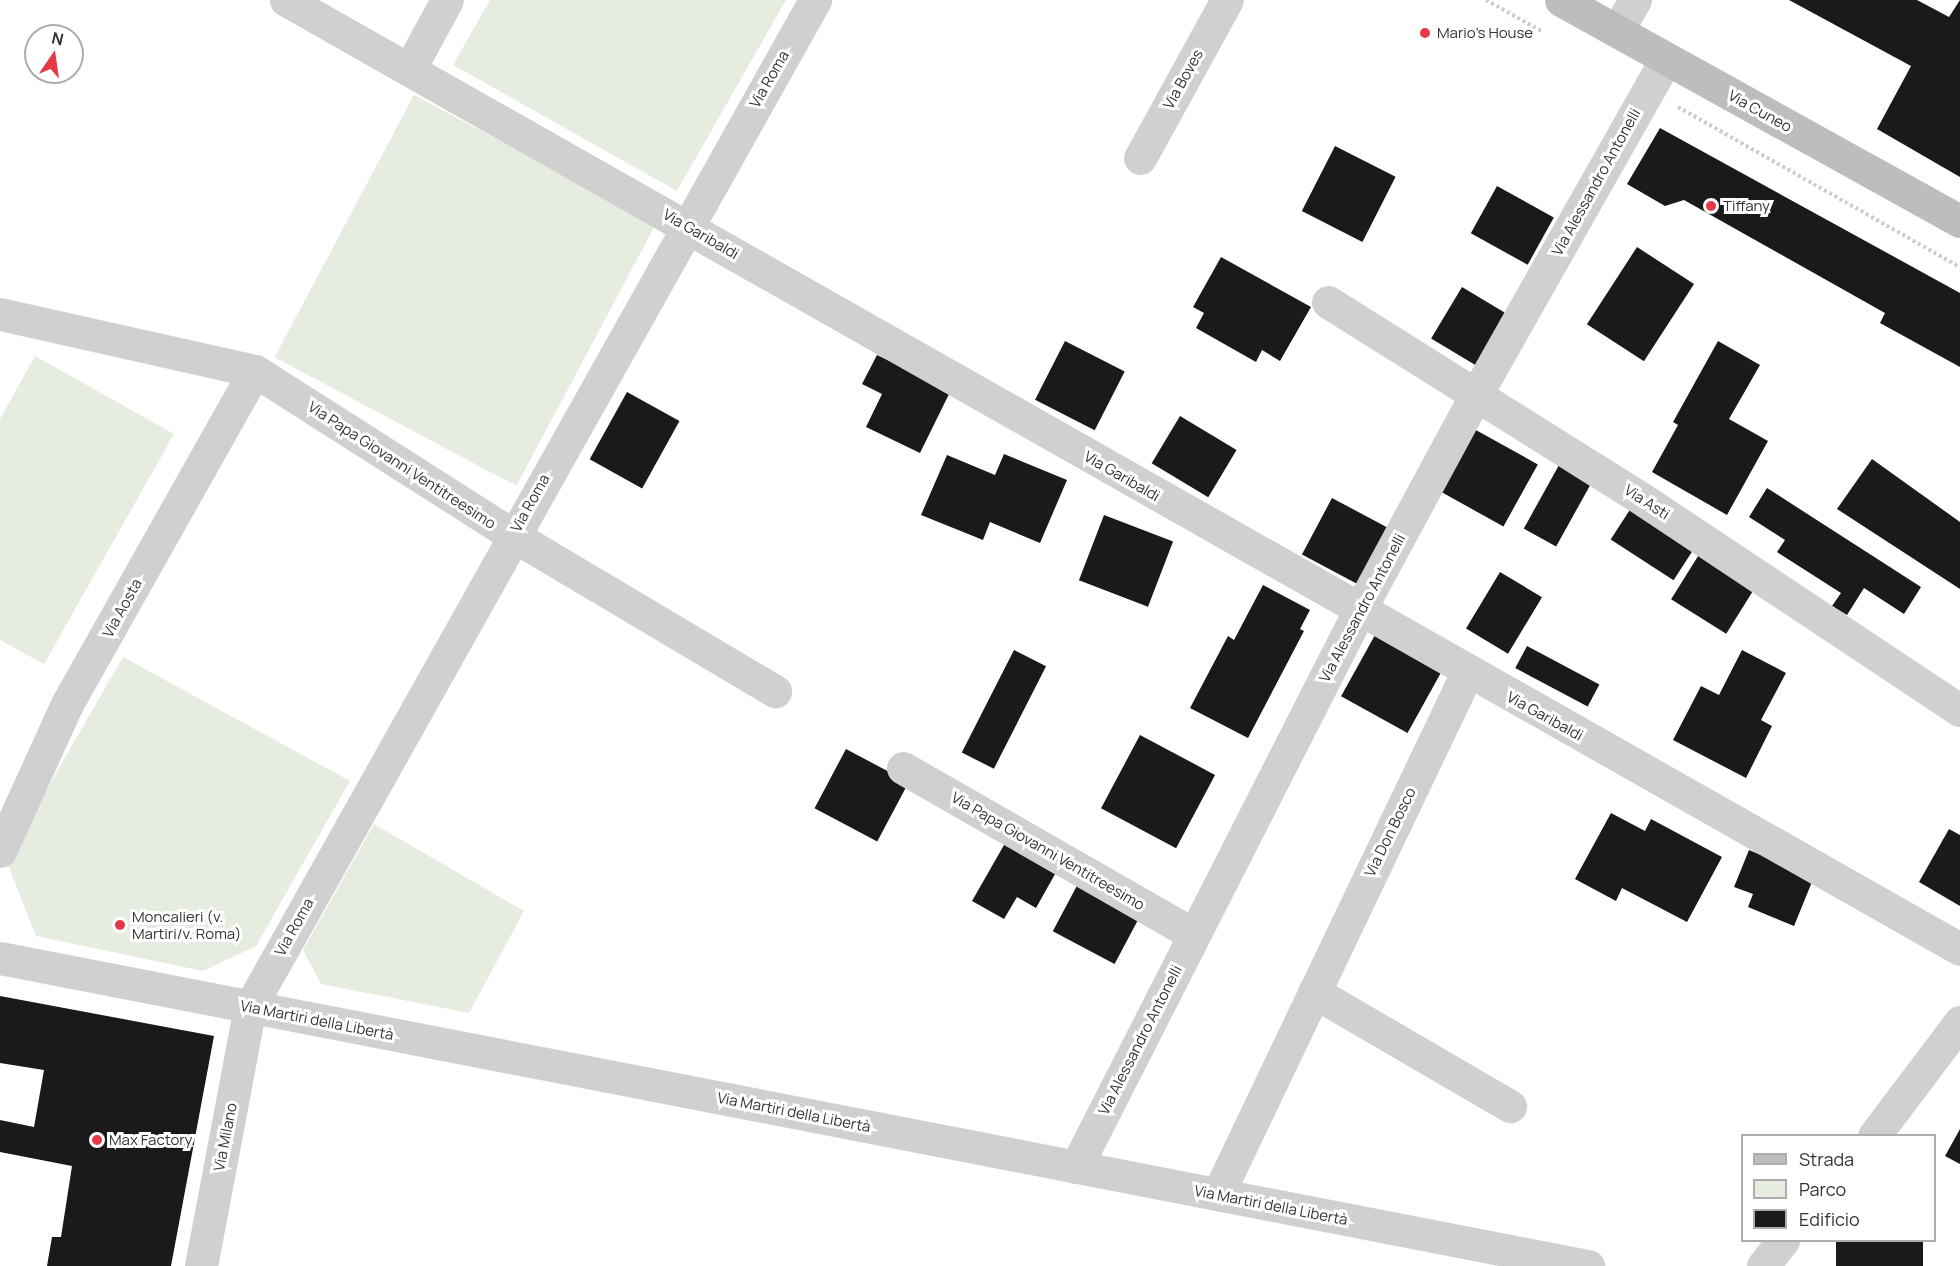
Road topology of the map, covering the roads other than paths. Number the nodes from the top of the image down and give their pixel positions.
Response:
1 (286, 0) edge
2 (447, 0) edge
3 (815, 0) edge
4 (1227, 0) edge
5 (1561, 0) edge
6 (1635, 0) edge
7 (1617, 31) junction
8 (1666, 59) junction
9 (410, 68) junction
10 (1140, 158) dead end
11 (1960, 221) edge
12 (685, 225) junction
13 (1328, 302) dead end
14 (0, 314) edge
15 (255, 371) junction
16 (1477, 393) junction
17 (512, 535) junction
18 (1359, 611) junction
19 (1467, 673) junction
20 (775, 691) dead end
21 (1960, 711) edge
22 (903, 768) dead end
23 (0, 851) edge
24 (1194, 934) junction
25 (1960, 949) edge
26 (0, 958) edge
27 (1314, 992) junction
28 (250, 1007) junction
29 (1960, 1023) edge
30 (1510, 1106) dead end
31 (1876, 1134) edge
32 (1076, 1167) junction
33 (1218, 1194) junction
34 (1781, 1242) edge
35 (201, 1266) edge
36 (1588, 1266) edge
37 (1763, 1266) edge

1 - 9 street, Via Garibaldi
2 - 9 street
3 - 12 street, Via Roma
4 - 10 street, Via Boves
5 - 7 main road, Via Cuneo
6 - 7 street
7 - 8 main road, Via Cuneo
8 - 11 main road, Via Cuneo
8 - 16 street, Via Alessandro Antonelli
9 - 12 street, Via Garibaldi
12 - 17 street, Via Roma
12 - 18 street, Via Garibaldi
13 - 16 street, Via Asti
14 - 15 street, Via Papa Giovanni Ventitreesimo
15 - 17 street, Via Papa Giovanni Ventitreesimo
15 - 23 street, Via Aosta
16 - 18 street, Via Alessandro Antonelli
16 - 21 street, Via Asti
17 - 20 street, Via Papa Giovanni Ventitreesimo
17 - 28 street, Via Roma
18 - 19 street, Via Garibaldi
18 - 24 street, Via Alessandro Antonelli
19 - 25 street, Via Garibaldi
19 - 27 street, Via Don Bosco
22 - 24 street, Via Papa Giovanni Ventitreesimo
24 - 32 street, Via Alessandro Antonelli
26 - 28 street, Via Martiri della Libertà
27 - 30 street
27 - 33 street, Via Don Bosco
28 - 32 street, Via Martiri della Libertà
28 - 35 street, Via Milano
29 - 31 street
32 - 33 street, Via Martiri della Libertà
33 - 36 street, Via Martiri della Libertà
34 - 37 street

